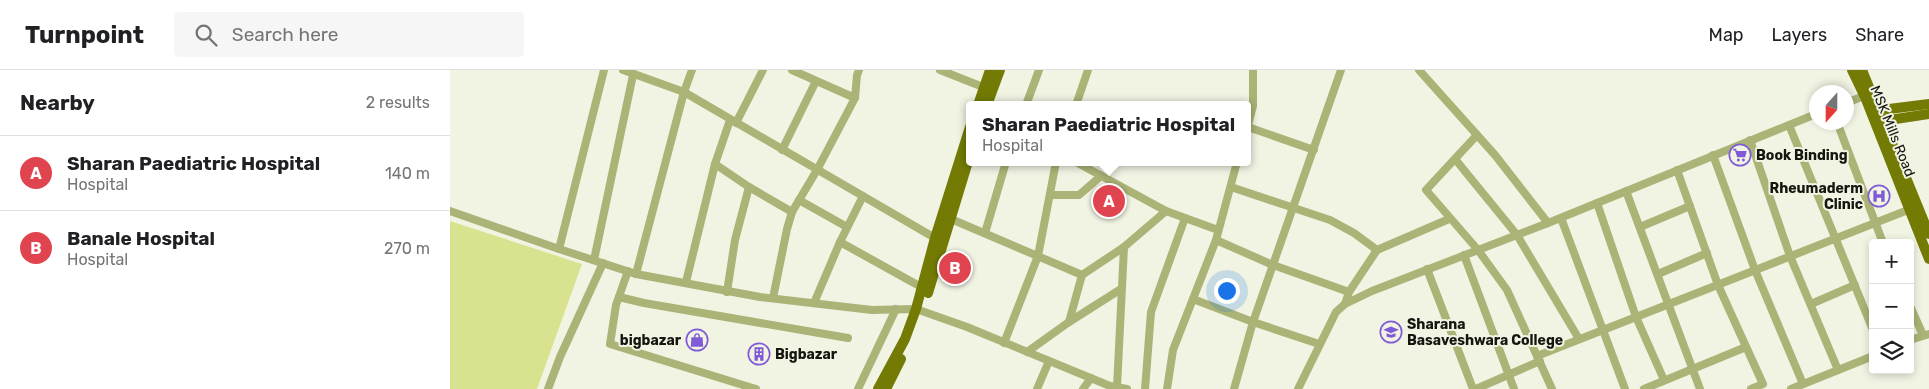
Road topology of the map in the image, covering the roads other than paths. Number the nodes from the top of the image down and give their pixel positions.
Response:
1 (604, 70) edge
2 (623, 70) edge
3 (648, 70) edge
4 (692, 70) edge
5 (762, 70) edge
6 (792, 70) edge
7 (859, 70) edge
8 (940, 70) edge
9 (990, 70) edge
10 (1000, 70) edge
11 (1039, 70) edge
12 (1088, 70) edge
13 (1253, 70) edge
14 (1341, 70) edge
15 (1419, 70) edge
16 (1852, 70) edge
17 (1863, 70) edge
18 (633, 75) junction
19 (646, 79) junction
20 (816, 81) junction
21 (983, 87) junction
22 (684, 92) junction
23 (1868, 95) junction
24 (855, 98) junction
25 (1854, 100) edge
26 (979, 101) edge
27 (988, 101) edge
28 (1027, 101) edge
29 (1077, 101) edge
30 (1929, 104) edge
31 (1874, 111) junction
32 (1251, 114) edge
33 (1929, 114) edge
34 (1809, 117) edge
35 (733, 121) junction
36 (1878, 121) junction
37 (1789, 124) junction
38 (1251, 127) edge
39 (1840, 130) edge
40 (1477, 135) junction
41 (966, 140) edge
42 (1750, 140) junction
43 (782, 150) junction
44 (1314, 150) junction
45 (1713, 155) junction
46 (1455, 158) junction
47 (715, 164) junction
48 (967, 166) edge
49 (1005, 166) edge
50 (1055, 166) edge
51 (1083, 166) edge
52 (1237, 166) edge
53 (817, 170) junction
54 (1677, 170) junction
55 (1101, 176) junction
56 (749, 187) junction
57 (1231, 187) junction
58 (1626, 191) junction
59 (1050, 195) junction
60 (863, 196) junction
61 (799, 200) junction
62 (1597, 203) junction
63 (1690, 206) junction
64 (1294, 207) junction
65 (450, 211) edge
66 (1166, 211) junction
67 (792, 212) junction
68 (1918, 212) edge
69 (952, 218) junction
70 (1185, 218) junction
71 (1561, 218) junction
72 (1449, 219) junction
73 (1548, 223) junction
74 (1874, 223) junction
75 (847, 227) junction
76 (1640, 227) junction
77 (1218, 230) junction
78 (985, 233) junction
79 (1929, 234) edge
80 (1517, 235) junction
81 (935, 238) junction
82 (1836, 238) junction
83 (1880, 239) edge
84 (1216, 240) junction
85 (840, 242) junction
86 (1124, 247) junction
87 (559, 249) junction
88 (1377, 250) junction
89 (1478, 250) junction
90 (1707, 253) junction
91 (1464, 255) junction
92 (1038, 256) junction
93 (1790, 256) junction
94 (1929, 259) edge
95 (594, 260) junction
96 (603, 263) junction
97 (1272, 266) junction
98 (1427, 269) junction
99 (1755, 270) junction
100 (628, 271) junction
101 (636, 274) junction
102 (1658, 274) junction
103 (1082, 275) junction
104 (686, 282) junction
105 (1718, 285) junction
106 (1855, 285) junction
107 (923, 288) junction
108 (1121, 289) junction
109 (727, 292) junction
110 (1349, 292) junction
111 (619, 297) junction
112 (773, 298) junction
113 (1193, 299) junction
114 (814, 303) junction
115 (1346, 304) junction
116 (1811, 304) junction
117 (1668, 305) junction
118 (896, 309) junction
119 (919, 310) junction
120 (1914, 313) edge
121 (1636, 317) junction
122 (1069, 322) junction
123 (1253, 322) junction
124 (1873, 329) edge
125 (1603, 330) junction
126 (1926, 334) edge
127 (848, 338) dead end
128 (1914, 338) edge
129 (1579, 339) junction
130 (1004, 343) junction
131 (1319, 344) junction
132 (1746, 347) junction
133 (1027, 352) junction
134 (1538, 358) junction
135 (1869, 358) edge
136 (1049, 361) junction
137 (1692, 368) junction
138 (1838, 370) junction
139 (1508, 375) junction
140 (1091, 378) junction
141 (1664, 380) junction
142 (1802, 384) junction
143 (1764, 386) edge
144 (1117, 387) junction
145 (548, 389) edge
146 (756, 389) edge
147 (858, 389) edge
148 (878, 389) edge
149 (886, 389) edge
150 (1036, 389) edge
151 (1082, 389) edge
152 (1127, 389) edge
153 (1145, 389) edge
154 (1167, 389) edge
155 (1234, 389) edge
156 (1298, 389) edge
157 (1478, 389) edge
158 (1514, 389) edge
159 (1552, 389) edge
160 (1625, 389) edge
161 (1644, 389) edge
162 (1700, 389) edge
163 (1751, 389) edge
164 (1791, 389) edge

1 - 87 street
2 - 18 street
3 - 19 street
4 - 22 street
5 - 35 street
6 - 20 street
7 - 24 street
8 - 21 street
9 - 21 main road
10 - 27 main road
11 - 28 street
12 - 29 street
13 - 32 street
14 - 44 street
15 - 40 street
16 - 23 main road, MSK Mills Road
17 - 23 main road, MSK Mills Road
18 - 19 street
18 - 95 street
19 - 22 street
20 - 24 street
20 - 43 street
21 - 26 main road
22 - 35 street
22 - 101 street
23 - 25 street
23 - 31 main road, MSK Mills Road
24 - 53 street
30 - 31 main road
31 - 36 main road, MSK Mills Road
33 - 36 main road
34 - 37 street
35 - 43 street
35 - 47 street
36 - 68 main road, MSK Mills Road
37 - 42 street
37 - 82 street
38 - 44 street
39 - 74 street
40 - 46 street
40 - 73 street
41 - 81 main road
42 - 45 street
42 - 93 street
43 - 53 street
44 - 64 street
45 - 54 street
45 - 99 street
46 - 72 street
46 - 80 street
47 - 56 street
47 - 104 street
48 - 69 main road
49 - 78 street
50 - 59 street
51 - 55 street
52 - 57 street
53 - 60 street
53 - 61 street
54 - 58 street
54 - 63 street
55 - 59 street
55 - 66 street
56 - 67 street
56 - 109 street
57 - 64 street
57 - 77 street
58 - 62 street
58 - 76 street
59 - 92 street
60 - 75 street
60 - 81 street
61 - 67 street
61 - 75 street
62 - 71 street
62 - 121 street
63 - 76 street
63 - 90 street
64 - 88 street
64 - 97 street
65 - 87 street
66 - 70 street
66 - 86 street
67 - 112 street
68 - 74 street
68 - 79 main road, MSK Mills Road
68 - 94 main road, MSK Mills Road
69 - 78 street
69 - 119 main road
70 - 77 street
70 - 153 street
71 - 73 street
71 - 125 street
72 - 88 street
72 - 89 street
73 - 80 street
74 - 82 street
74 - 83 street
75 - 85 street
76 - 102 street
77 - 84 street
78 - 92 street
80 - 89 street
80 - 129 street
81 - 107 main road
82 - 93 street
82 - 106 street
84 - 97 street
84 - 113 street
85 - 107 street
85 - 114 street
86 - 103 street
86 - 108 street
87 - 95 street
88 - 110 street
89 - 91 street
89 - 134 street
90 - 102 street
90 - 105 street
91 - 98 street
91 - 139 street
92 - 103 street
92 - 130 street
93 - 99 street
93 - 116 street
95 - 96 street
96 - 100 street
96 - 145 street
97 - 110 street
97 - 123 street
98 - 115 street
98 - 157 street
99 - 105 street
99 - 142 street
100 - 101 street
100 - 111 street
101 - 104 street
102 - 117 street
103 - 122 street
104 - 109 street
105 - 117 street
105 - 132 street
106 - 116 street
106 - 124 street
107 - 119 main road
108 - 122 street
108 - 144 street
109 - 112 street
110 - 115 street
111 - 127 street
111 - 146 street
112 - 114 street
113 - 123 street
113 - 154 street
114 - 118 street
115 - 131 street
116 - 138 street
117 - 121 street
117 - 137 street
118 - 119 street
118 - 147 street
119 - 130 street
119 - 148 main road
119 - 149 main road
120 - 126 street
121 - 125 street
121 - 141 street
122 - 133 street
123 - 131 street
123 - 155 street
125 - 129 street
125 - 160 street
126 - 128 street
129 - 134 street
130 - 133 street
131 - 156 street
132 - 137 street
132 - 143 street
133 - 136 street
134 - 139 street
134 - 159 street
135 - 138 street
136 - 140 street
136 - 150 street
137 - 141 street
137 - 162 street
138 - 142 street
139 - 157 street
139 - 158 street
140 - 144 street
140 - 151 street
141 - 161 street
142 - 164 street
143 - 163 street
144 - 152 street

